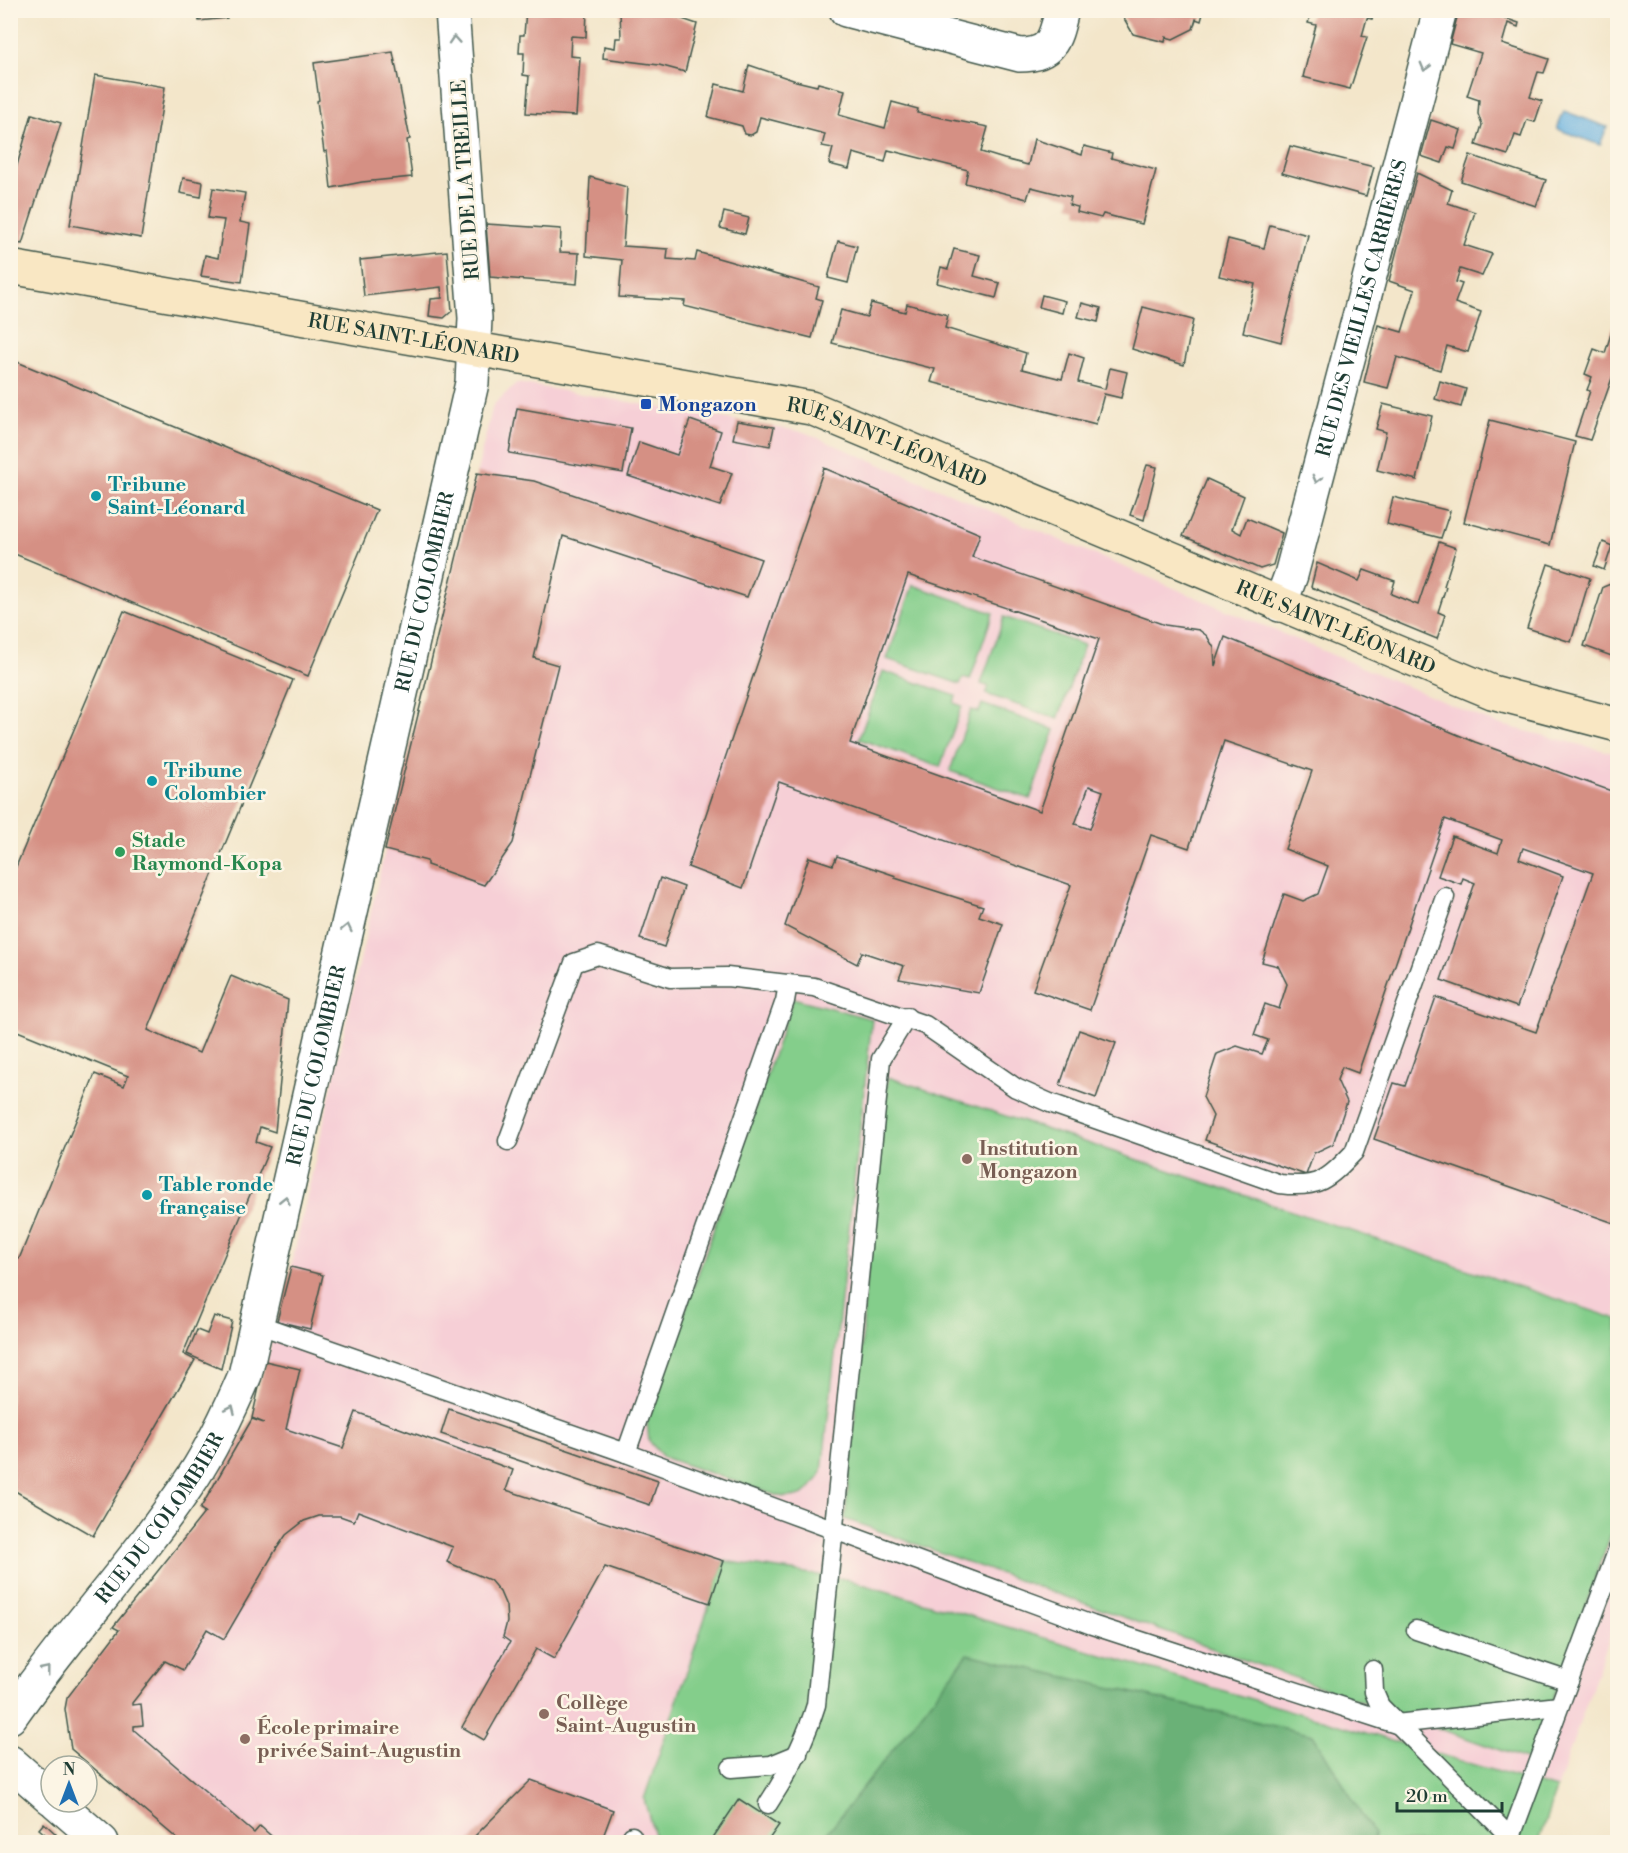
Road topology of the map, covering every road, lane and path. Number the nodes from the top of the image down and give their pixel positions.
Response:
1 (452, 10) edge
2 (846, 10) edge
3 (1062, 10) edge
4 (1440, 10) edge
5 (10, 267) edge
6 (475, 349) junction
7 (1280, 605) junction
8 (1617, 725) edge
9 (1445, 897) dead end
10 (788, 984) junction
11 (907, 1017) junction
12 (508, 1141) dead end
13 (257, 1324) junction
14 (626, 1453) junction
15 (833, 1527) junction
16 (1617, 1549) edge
17 (1416, 1630) dead end
18 (1374, 1670) dead end
19 (1569, 1681) junction
20 (1559, 1706) junction
21 (10, 1717) edge
22 (1396, 1724) junction
23 (798, 1754) junction
24 (10, 1762) edge
25 (731, 1768) dead end
26 (39, 1787) edge
27 (768, 1804) dead end
28 (70, 1814) edge
29 (1510, 1840) edge
30 (102, 1842) edge

6 -> 1 street, RUE DE LA TREILLE
2 - 3 street
4 -> 7 street, RUE DES VIEILLES CARRIÈRES
5 - 6 street, RUE SAINT-LÉONARD
6 - 7 street, RUE SAINT-LÉONARD
13 -> 6 street, RUE DU COLOMBIER
7 - 8 street, RUE SAINT-LÉONARD
9 - 11 lane
10 - 11 lane
10 - 12 lane
10 - 14 lane
11 - 15 lane
13 - 14 lane
21 -> 13 street, RUE DU COLOMBIER
14 - 15 lane
15 - 22 lane
15 - 23 lane
16 - 19 lane
17 - 19 lane
18 - 22 lane
19 - 20 lane
20 - 22 lane
20 - 29 lane
22 - 29 lane
23 - 25 lane
23 - 27 lane
24 - 26 street
28 - 30 street

